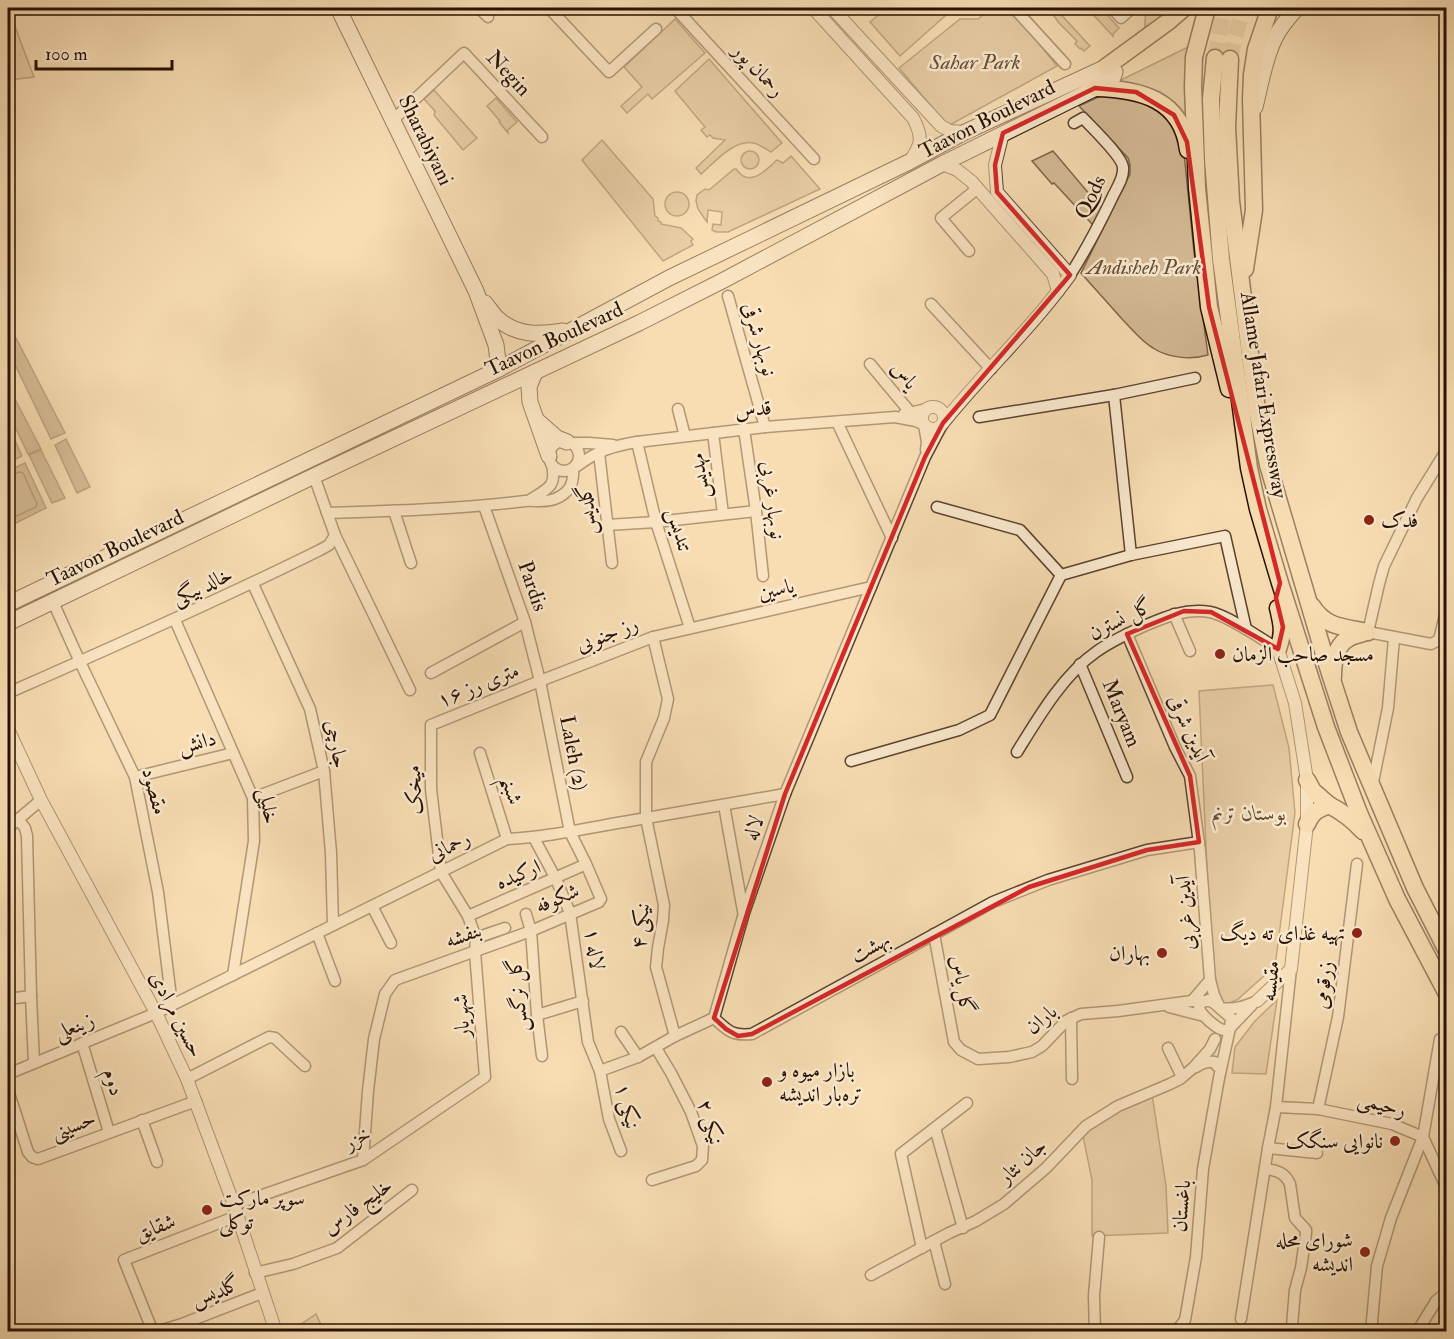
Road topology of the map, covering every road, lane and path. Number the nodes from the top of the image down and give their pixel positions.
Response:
1 (338, 8) edge
2 (479, 8) edge
3 (549, 8) edge
4 (675, 8) edge
5 (813, 8) edge
6 (832, 8) edge
7 (1014, 8) edge
8 (1112, 8) edge
9 (1132, 8) edge
10 (1184, 8) edge
11 (1207, 8) edge
12 (1270, 8) edge
13 (1297, 8) edge
14 (488, 17) dead end
15 (656, 29) dead end
16 (855, 33) junction
17 (845, 43) junction
18 (1065, 64) dead end
19 (1109, 73) junction
20 (1095, 88) junction
21 (934, 119) junction
22 (393, 120) junction
23 (1074, 123) dead end
24 (1251, 124) junction
25 (919, 129) junction
26 (964, 132) junction
27 (1003, 133) junction
28 (542, 137) dead end
29 (814, 159) dead end
30 (909, 162) junction
31 (942, 164) junction
32 (978, 188) junction
33 (1197, 188) junction
34 (969, 251) dead end
35 (1070, 275) junction
36 (669, 278) junction
37 (1242, 288) junction
38 (476, 291) junction
39 (1058, 291) junction
40 (728, 296) dead end
41 (628, 300) junction
42 (684, 300) junction
43 (931, 304) dead end
44 (639, 323) junction
45 (574, 329) junction
46 (870, 364) dead end
47 (499, 369) junction
48 (991, 369) junction
49 (535, 372) junction
50 (1195, 378) dead end
51 (502, 387) junction
52 (1114, 394) junction
53 (964, 396) junction
54 (530, 402) junction
55 (930, 408) junction
56 (678, 409) dead end
57 (910, 412) junction
58 (895, 417) junction
59 (979, 417) dead end
60 (536, 420) junction
61 (837, 422) junction
62 (943, 423) junction
63 (924, 425) junction
64 (765, 427) junction
65 (744, 429) junction
66 (713, 433) junction
67 (685, 436) junction
68 (570, 442) junction
69 (637, 442) junction
70 (616, 445) junction
71 (1446, 452) edge
72 (599, 453) junction
73 (925, 457) junction
74 (551, 460) junction
75 (575, 467) junction
76 (1249, 468) junction
77 (314, 476) junction
78 (530, 500) junction
79 (484, 506) junction
80 (937, 507) dead end
81 (394, 511) junction
82 (756, 511) junction
83 (327, 513) junction
84 (723, 514) junction
85 (656, 522) junction
86 (608, 525) junction
87 (335, 535) junction
88 (892, 538) junction
89 (1131, 555) junction
90 (411, 563) dead end
91 (612, 563) dead end
92 (1061, 575) junction
93 (763, 576) dead end
94 (253, 584) junction
95 (1280, 584) junction
96 (871, 587) junction
97 (1307, 598) junction
98 (53, 602) junction
99 (8, 604) edge
100 (1446, 611) edge
101 (1174, 614) junction
102 (175, 620) junction
103 (525, 622) junction
104 (8, 623) edge
105 (690, 628) junction
106 (1246, 629) junction
107 (1368, 632) junction
108 (1127, 634) junction
109 (653, 637) junction
110 (1394, 638) junction
111 (1278, 649) junction
112 (1190, 651) dead end
113 (80, 662) junction
114 (1080, 664) junction
115 (431, 673) dead end
116 (540, 681) junction
117 (1333, 686) junction
118 (410, 690) dead end
119 (8, 693) edge
120 (432, 725) joint
121 (8, 729) edge
122 (1017, 752) dead end
123 (233, 753) junction
124 (480, 753) dead end
125 (851, 760) dead end
126 (324, 771) junction
127 (135, 777) junction
128 (1127, 777) dead end
129 (1307, 780) junction
130 (1372, 787) junction
131 (785, 794) junction
132 (252, 798) junction
133 (41, 800) junction
134 (724, 805) junction
135 (1329, 805) junction
136 (646, 818) junction
137 (18, 819) junction
138 (1306, 824) junction
139 (8, 828) edge
140 (570, 832) junction
141 (534, 838) junction
142 (507, 840) junction
143 (1371, 841) junction
144 (1199, 842) junction
145 (1357, 864) dead end
146 (582, 866) dead end
147 (441, 872) junction
148 (556, 879) junction
149 (600, 900) joint
150 (372, 906) junction
151 (526, 914) dead end
152 (570, 914) junction
153 (744, 914) junction
154 (468, 916) junction
155 (333, 925) junction
156 (505, 928) dead end
157 (531, 931) junction
158 (317, 933) junction
159 (934, 934) junction
160 (476, 938) junction
161 (390, 943) dead end
162 (1446, 949) edge
163 (476, 952) junction
164 (1290, 969) junction
165 (233, 975) junction
166 (1210, 980) junction
167 (335, 981) dead end
168 (1446, 992) edge
169 (31, 996) junction
170 (8, 999) edge
171 (583, 1001) junction
172 (1198, 1001) junction
173 (1257, 1001) junction
174 (172, 1005) junction
175 (1160, 1005) junction
176 (1220, 1008) junction
177 (156, 1013) junction
178 (537, 1015) junction
179 (1204, 1016) junction
180 (714, 1018) junction
181 (1071, 1018) junction
182 (1216, 1026) junction
183 (1230, 1028) junction
184 (621, 1032) dead end
185 (675, 1036) junction
186 (1440, 1039) dead end
187 (1215, 1040) junction
188 (954, 1042) joint
189 (82, 1043) junction
190 (656, 1048) junction
191 (1168, 1048) dead end
192 (542, 1056) dead end
193 (638, 1057) junction
194 (34, 1063) junction
195 (305, 1066) dead end
196 (1217, 1066) junction
197 (1193, 1068) junction
198 (600, 1071) junction
199 (8, 1074) edge
200 (485, 1077) joint
201 (1182, 1077) junction
202 (187, 1078) junction
203 (1219, 1078) junction
204 (1072, 1079) dead end
205 (8, 1090) edge
206 (196, 1101) junction
207 (967, 1103) dead end
208 (1276, 1107) junction
209 (1318, 1109) junction
210 (142, 1120) junction
211 (935, 1128) junction
212 (109, 1132) junction
213 (1423, 1137) junction
214 (1268, 1148) junction
215 (621, 1151) dead end
216 (1317, 1153) dead end
217 (363, 1160) junction
218 (157, 1162) dead end
219 (1266, 1168) junction
220 (652, 1180) dead end
221 (1446, 1187) edge
222 (412, 1190) dead end
223 (236, 1211) junction
224 (963, 1228) junction
225 (1099, 1237) dead end
226 (934, 1240) junction
227 (922, 1248) junction
228 (255, 1273) junction
229 (871, 1275) dead end
230 (945, 1284) dead end
231 (262, 1293) junction
232 (1446, 1293) edge
233 (1241, 1319) dead end
234 (183, 1328) edge
235 (154, 1332) edge
236 (276, 1332) edge
237 (1095, 1332) edge
238 (1172, 1332) edge
239 (1293, 1332) edge
240 (1371, 1332) edge
241 (1417, 1332) edge

1 - 22 main road, Sharabiyani
2 - 14 street
3 - 15 street
4 - 29 street, رحمان پور
5 - 17 street
6 - 16 street
7 - 18 street
8 - 9 street
10 - 19 highway
11 - 33 highway
12 - 24 highway
13 - 24 main road
16 - 17 street
16 - 21 street
17 - 25 street
19 - 20 main road, Taavon Boulevard
19 - 26 main road, Taavon Boulevard
20 - 27 main road, Taavon Boulevard
20 - 33 highway
21 - 25 street
21 - 26 street
22 - 28 street, Negin
22 - 38 main road, Sharabiyani
23 - 35 street, Qods
24 - 37 highway
25 - 30 street
26 - 30 main road, Taavon Boulevard
27 - 31 main road, Taavon Boulevard
27 - 35 street
30 - 36 main road, Taavon Boulevard
31 - 32 street
31 - 42 main road, Taavon Boulevard
32 - 34 street
32 - 39 street
33 - 76 highway
35 - 39 street
36 - 41 main road, Taavon Boulevard
36 - 42 main road
37 - 76 highway, Allame Jafari Expressway
37 - 97 highway, Allame Jafari Expressway
38 - 45 main road, Sharabiyani
38 - 47 main road, Sharabiyani
39 - 48 street
40 - 64 street, نوبهار شرقی
41 - 44 main road
41 - 45 main road, Taavon Boulevard
42 - 44 main road, Taavon Boulevard
43 - 48 street
44 - 49 main road, Taavon Boulevard
45 - 47 main road, Taavon Boulevard
46 - 57 street, یاس
47 - 99 main road, Taavon Boulevard
48 - 53 street
49 - 51 main road, Taavon Boulevard
49 - 54 main road
50 - 52 street
51 - 54 main road
51 - 77 main road, Taavon Boulevard
52 - 59 street
52 - 89 street
53 - 55 street
53 - 62 street
54 - 60 main road
55 - 57 street, قدس
55 - 62 street
55 - 63 street
56 - 67 street
57 - 58 street, قدس
58 - 61 street, قدس
58 - 63 street, قدس
60 - 68 main road
60 - 74 main road
61 - 64 street, قدس
61 - 88 street
62 - 63 street
62 - 73 street, لاله
63 - 73 street
64 - 65 street, قدس
65 - 66 street, قدس
65 - 82 street, نوبهار غربی
66 - 67 street, قدس
66 - 84 street, مهدیس
67 - 69 street, قدس
68 - 70 street, قدس
68 - 74 street
68 - 75 street
69 - 70 street, قدس
69 - 85 street, تندیس
70 - 72 street, قدس
71 - 107 street
72 - 75 street, قدس
72 - 86 street, گلدیس
73 - 88 street, لاله
74 - 75 street
74 - 78 street
75 - 78 street
76 - 95 highway, Allame Jafari Expressway
77 - 83 street
77 - 98 main road, Taavon Boulevard
78 - 79 street
79 - 81 street
79 - 103 street, Pardis
80 - 92 street
81 - 83 street
81 - 90 street
82 - 84 street
82 - 93 street, نوبهار غربی
83 - 87 street
84 - 85 street
85 - 86 street
85 - 105 street, تندیس
86 - 91 street, گلدیس
87 - 94 street, خالد بیگی
87 - 118 street
88 - 96 street, لاله
89 - 92 street
89 - 106 street
92 - 125 street
94 - 102 street, خالد بیگی
94 - 126 street, جارچی
95 - 111 highway
95 - 143 highway, Allame Jafari Expressway
96 - 105 street, یاسین
96 - 131 street, لاله
97 - 107 highway
97 - 117 highway, Allame Jafari Expressway
98 - 104 main road, Taavon Boulevard
98 - 113 street, مقصود
100 - 110 street
101 - 106 street, گل نسترن
101 - 108 street, گل نسترن
101 - 112 street
102 - 113 street, خالد بیگی
102 - 123 street, خلیلی
103 - 115 street
103 - 116 street, Pardis
105 - 109 street, رز جنوبی
106 - 111 street, گل نسترن
107 - 110 street
107 - 117 highway
108 - 114 street, گل نسترن
108 - 144 street, آیدین شرقی
109 - 116 street, رز جنوبی
109 - 136 street, نیکی ۴
110 - 130 street
111 - 129 street, مقیسه
113 - 119 street, خالد بیگی
113 - 127 street, مقصود
114 - 122 street, گل نسترن
114 - 128 street, Maryam
116 - 120 street, ۱۶ متری رز
116 - 140 street, Laleh (2)
117 - 130 highway, Allame Jafari Expressway
120 - 147 street, میخک
121 - 133 street, حسین مرادی
123 - 127 street, دانش
123 - 132 street, خلیلی
124 - 142 street, شبنم
126 - 132 street
126 - 155 street, جارچی
127 - 174 street, مقصود
129 - 135 highway
129 - 138 street, مقیسه
130 - 162 highway, Allame Jafari Expressway
131 - 134 street, رحمانی
131 - 153 street, لاله
132 - 165 street, خلیلی
133 - 137 street
133 - 177 street, حسین مرادی
134 - 136 street, رحمانی
134 - 153 street
135 - 138 highway
135 - 143 highway
136 - 140 street, رحمانی
136 - 185 street, نیکی ۴
137 - 139 street
137 - 169 street
138 - 164 street, مقیسه
140 - 141 street, رحمانی
140 - 149 street, Laleh (2)
141 - 142 street, رحمانی
141 - 148 street, لاله ۱
142 - 147 street, رحمانی
143 - 168 highway, Allame Jafari Expressway
144 - 159 street, بهشت
144 - 166 street, آیدین غربی
145 - 209 street, زرقومی
146 - 148 street, ارکیده
147 - 150 street, رحمانی
147 - 154 street, میخک
148 - 152 street, لاله ۱
148 - 154 street, ارکیده
149 - 152 street, شکوفه
150 - 155 street, رحمانی
150 - 161 street
151 - 157 street, گل نرگس
152 - 157 street, شکوفه
152 - 171 street, لاله ۱
153 - 180 street, لاله
154 - 160 street, میخک
155 - 158 street, رحمانی
156 - 160 street
157 - 163 street, بنفشه
157 - 178 street, گل نرگس
158 - 165 street, رحمانی
158 - 167 street
159 - 180 street, بهشت
159 - 188 street, گل یاس
160 - 163 street, میخک
163 - 200 street, شهریار
163 - 217 street, بنفشه
164 - 173 street
164 - 208 street, مقیسه
165 - 174 street, رحمانی
166 - 172 street
166 - 176 street, آیدین غربی
169 - 170 street
169 - 194 street
171 - 178 street
171 - 198 street, لاله ۱
172 - 175 street, باران
172 - 176 street
172 - 179 street
173 - 176 street
173 - 183 street
174 - 177 street, رحمانی
175 - 179 street
175 - 181 street, باران
176 - 183 street, آیدین غربی
177 - 189 street, زینعلی
177 - 202 street, حسین مرادی
178 - 192 street, گل نرگس
179 - 182 street
180 - 185 street
181 - 188 street, باران
181 - 204 street
182 - 183 street
182 - 187 street
183 - 203 street, باغستان
184 - 193 street
185 - 190 street
186 - 213 street
187 - 196 street
187 - 197 street, جان نثار
189 - 194 street, زینعلی
189 - 212 street, دوم
190 - 193 street
190 - 220 street, نیکی ۲
191 - 201 street
193 - 198 street
194 - 199 street, زینعلی
195 - 202 street
196 - 197 street
196 - 203 street
197 - 201 street, جان نثار
198 - 215 street, نیکی ۱
200 - 217 street, خزر
201 - 224 street, جان نثار
202 - 206 street, حسین مرادی
203 - 238 street, باغستان
205 - 212 street, حسینی
206 - 210 street, حسینی
206 - 223 street, حسین مرادی
207 - 211 street
208 - 209 street, رحیمی
208 - 214 street, مقیسه
209 - 213 street, رحیمی
210 - 212 street, حسینی
210 - 218 street
211 - 224 street
211 - 227 street
213 - 221 street, رحیمی
213 - 240 street
214 - 216 street
214 - 219 street, مقیسه
217 - 223 street, خزر
219 - 233 street, مقیسه
219 - 239 street
222 - 228 street, خلیج فارس
223 - 228 street, حسین مرادی
223 - 235 street, شقایق
224 - 226 street, جان نثار
225 - 237 street
226 - 227 street, جان نثار
226 - 230 street
227 - 229 street, جان نثار
228 - 231 street, حسین مرادی
231 - 234 street, گلدیس
231 - 236 street, حسین مرادی
232 - 241 street
234 - 235 street, شقایق

